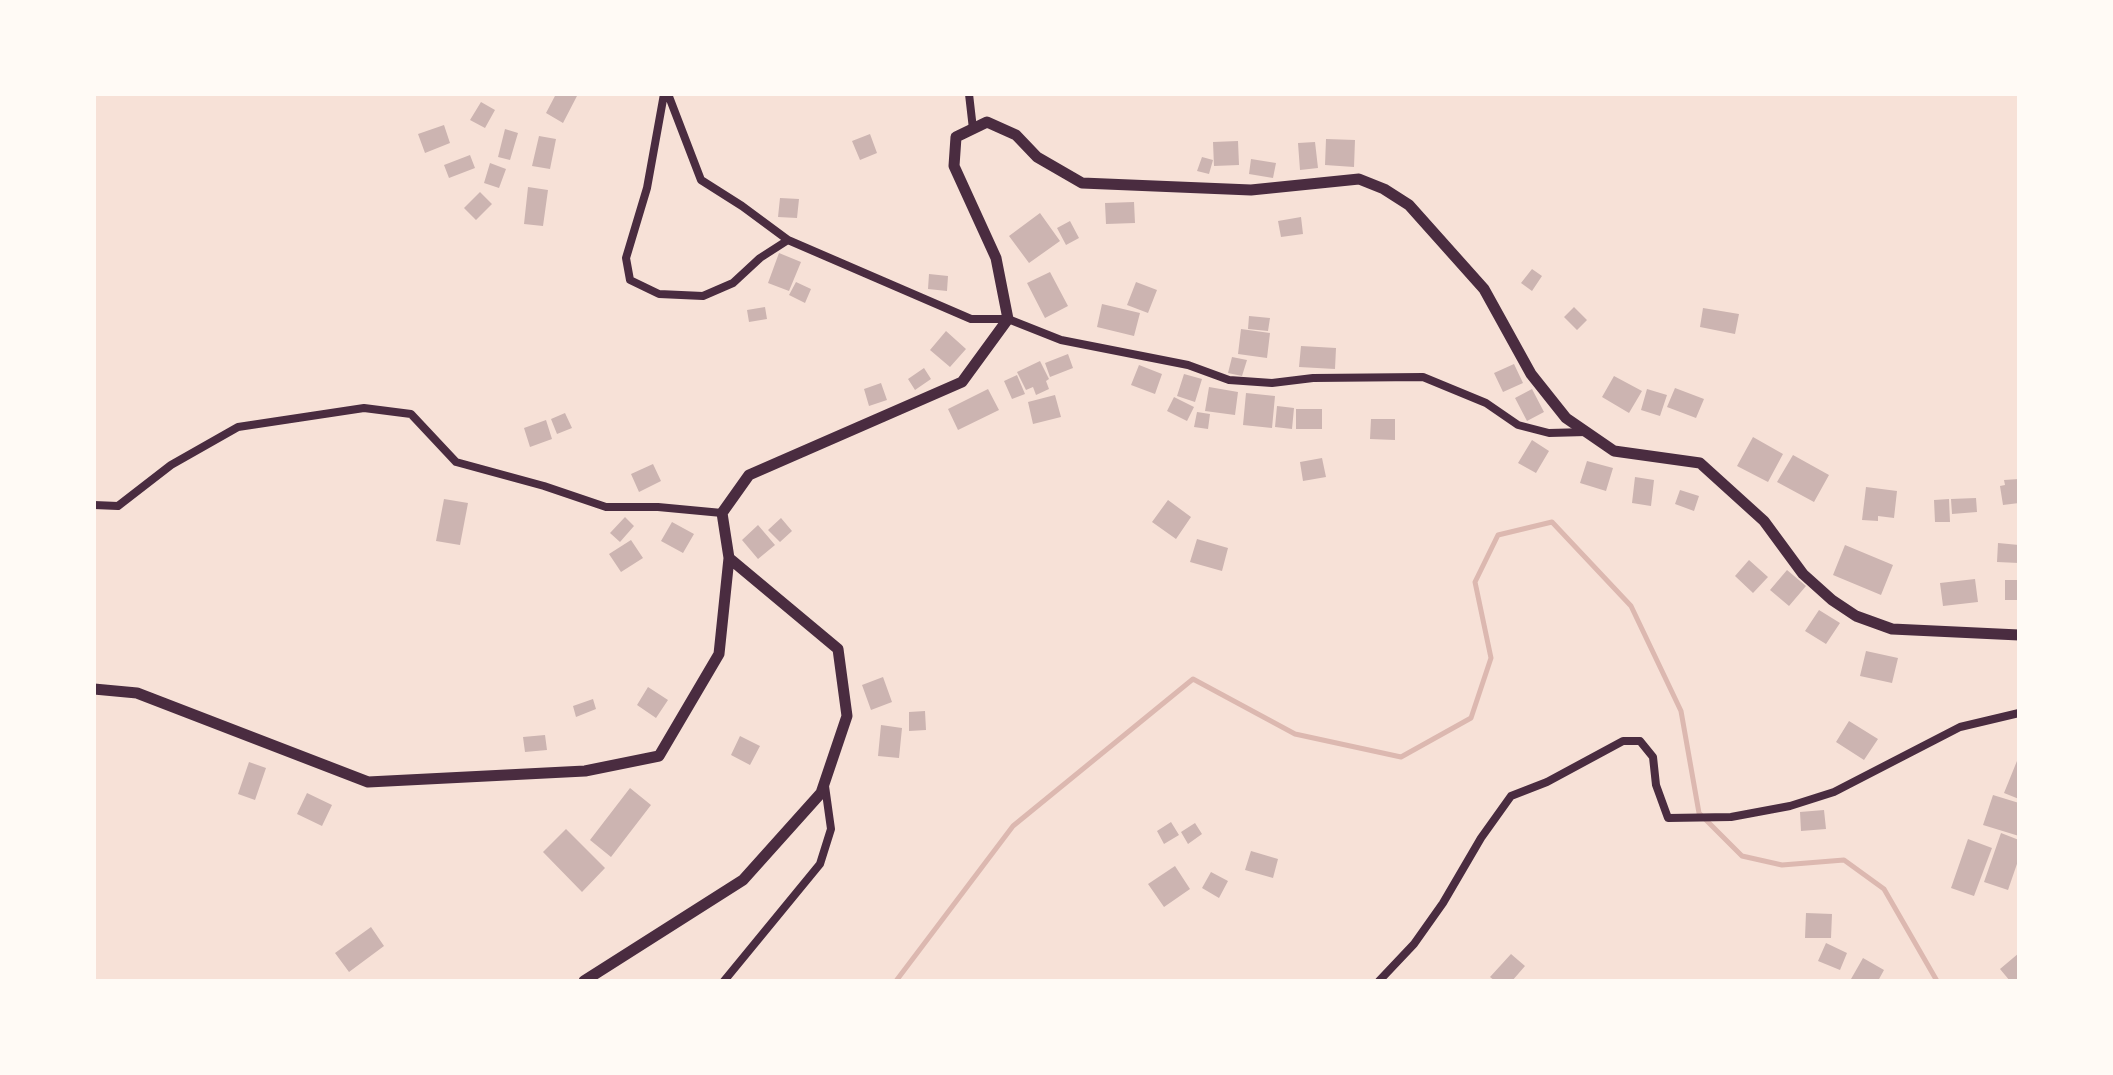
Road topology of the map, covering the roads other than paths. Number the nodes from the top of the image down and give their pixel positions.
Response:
1 (666, 94) edge
2 (969, 94) edge
3 (973, 129) junction
4 (788, 240) junction
5 (1008, 319) junction
6 (1587, 432) junction
7 (94, 505) edge
8 (722, 513) junction
9 (729, 558) junction
10 (2019, 635) edge
11 (94, 689) edge
12 (2019, 713) edge
13 (825, 783) junction
14 (584, 981) edge
15 (724, 981) edge
16 (1379, 981) edge

1 - 4 street
1 - 4 street
2 - 3 street
3 - 5 main road
3 - 6 main road
4 - 5 street
5 - 6 street
5 - 8 main road
6 - 10 main road
7 - 8 street
8 - 9 main road
9 - 11 main road
9 - 13 main road
12 - 16 street
13 - 14 main road
13 - 15 street

